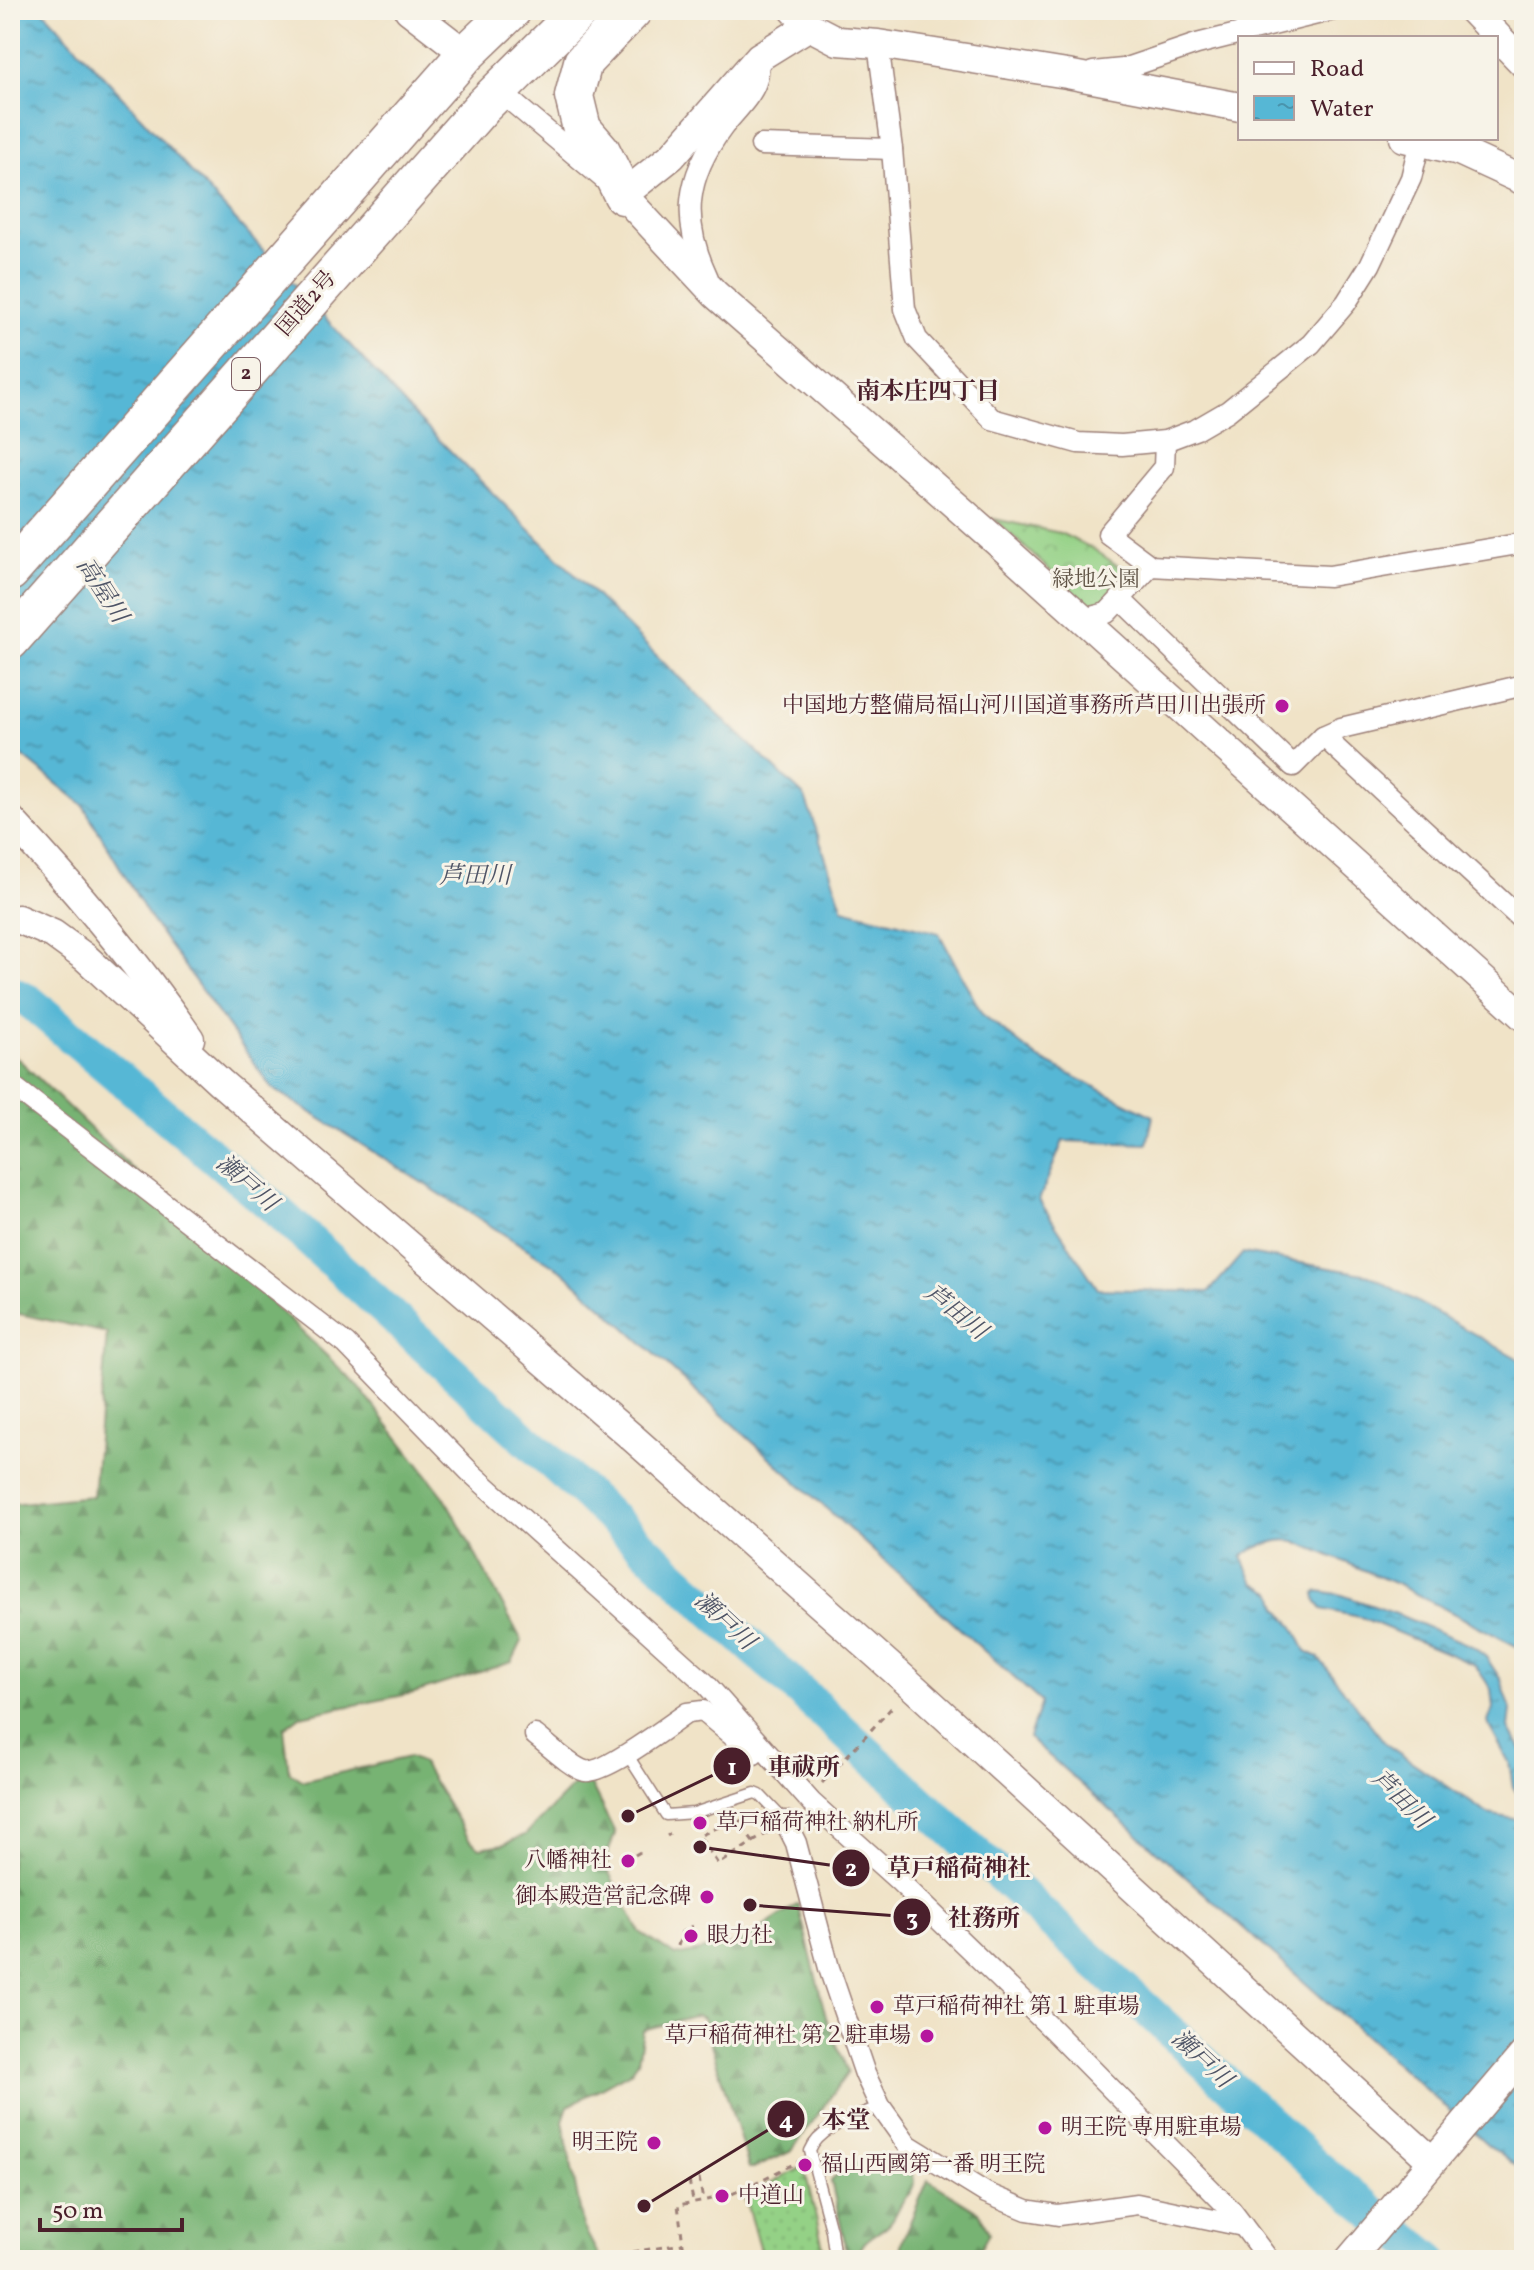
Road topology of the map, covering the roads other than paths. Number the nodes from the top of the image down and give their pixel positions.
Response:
1 (409, 10) edge
2 (512, 10) edge
3 (580, 10) edge
4 (633, 10) edge
5 (1333, 10) edge
6 (1472, 10) edge
7 (801, 18) edge
8 (1497, 36) edge
9 (1498, 37) edge
10 (878, 44) junction
11 (759, 57) junction
12 (1524, 64) edge
13 (456, 66) junction
14 (1067, 74) junction
15 (490, 98) junction
16 (1238, 107) edge
17 (1412, 140) edge
18 (761, 145) dead end
19 (892, 149) junction
20 (1524, 181) edge
21 (623, 195) junction
22 (715, 294) junction
23 (1165, 441) junction
24 (1524, 543) edge
25 (1151, 566) junction
26 (10, 572) edge
27 (1120, 599) junction
28 (1083, 619) junction
29 (10, 641) edge
30 (1524, 685) edge
31 (1323, 736) junction
32 (10, 819) edge
33 (1524, 922) edge
34 (13, 923) edge
35 (103, 974) junction
36 (146, 979) junction
37 (1524, 1017) edge
38 (220, 1082) junction
39 (10, 1084) edge
40 (535, 1735) dead end
41 (627, 1754) junction
42 (784, 1772) junction
43 (785, 1821) joint
44 (1524, 2054) edge
45 (880, 2106) junction
46 (1435, 2158) junction
47 (1243, 2226) junction
48 (835, 2260) edge
49 (1269, 2260) edge
50 (1349, 2260) edge

1 - 13 street
2 - 13 highway, 国道2号 / 2
3 - 15 highway, 国道2号 / 2
4 - 21 highway
5 - 14 street
6 - 8 street
7 - 10 street
7 - 11 street
9 - 12 street
10 - 14 street
10 - 19 street
11 - 21 street
11 - 22 street
13 - 26 highway, 国道2号 / 2
14 - 16 street
15 - 21 street
15 - 29 highway, 国道2号 / 2
17 - 20 street
17 - 23 street
18 - 19 street
19 - 23 street
21 - 22 street
22 - 28 street
23 - 25 street
24 - 25 street
25 - 27 street
27 - 28 street
27 - 31 street
28 - 37 street
30 - 31 street
31 - 33 street
32 - 36 street
34 - 35 street
35 - 36 street
35 - 38 street
36 - 38 street
38 - 46 street
39 - 42 street
40 - 41 street
41 - 42 street
41 - 43 lane
42 - 47 street
43 - 45 street
44 - 46 street
45 - 47 street
45 - 48 lane
46 - 50 street
47 - 49 street

